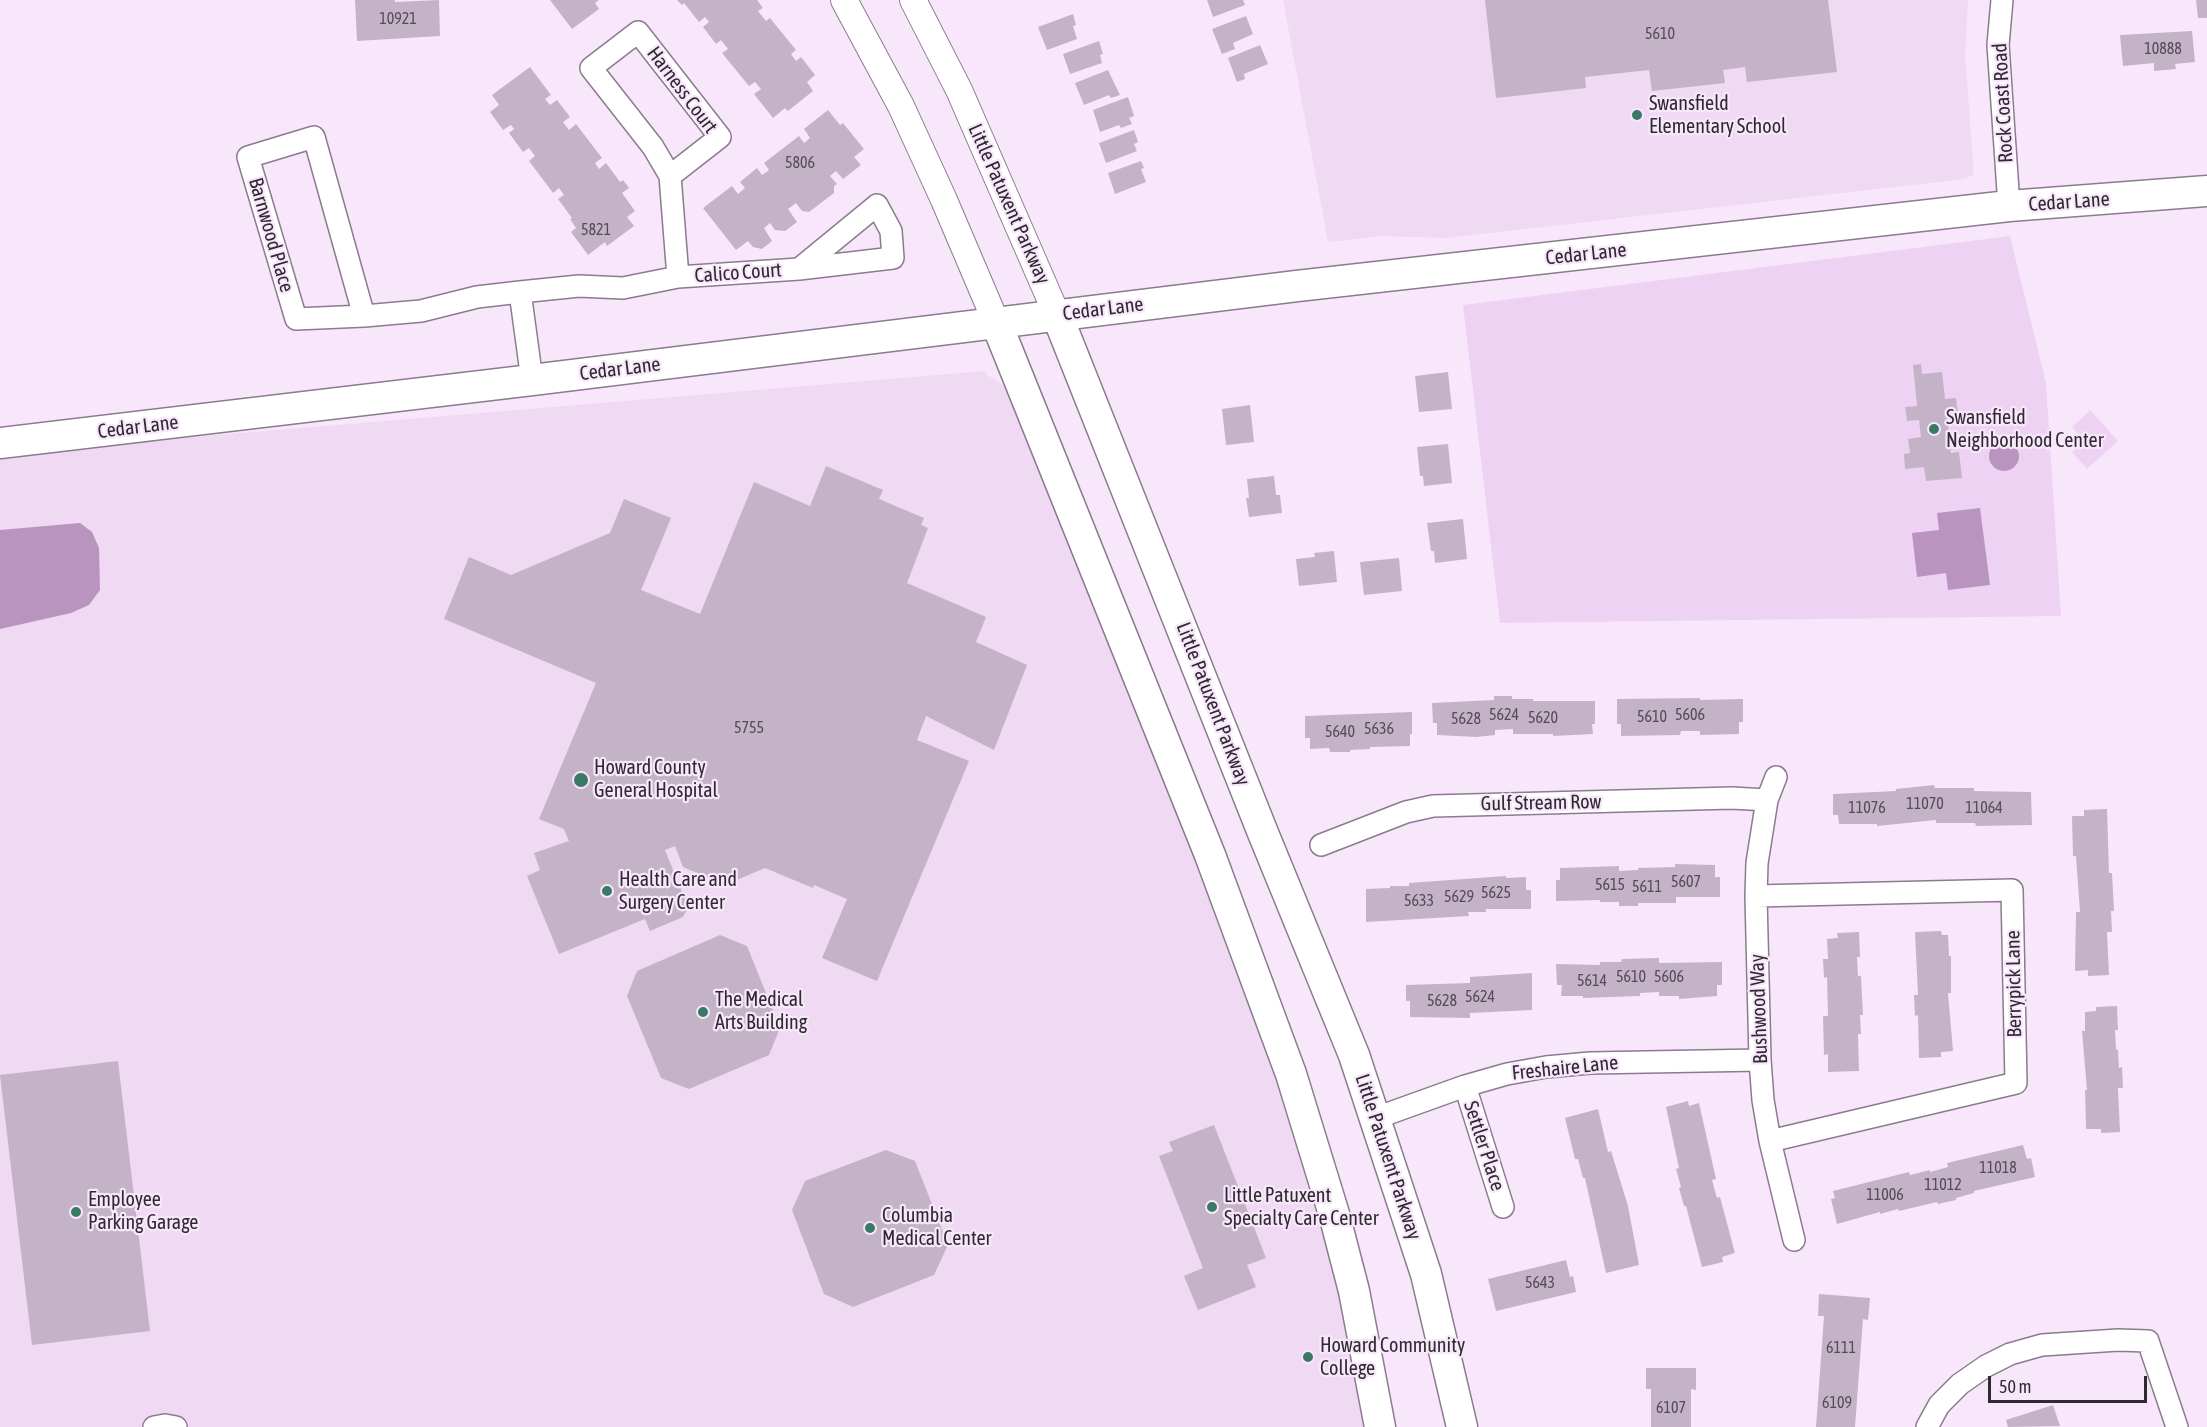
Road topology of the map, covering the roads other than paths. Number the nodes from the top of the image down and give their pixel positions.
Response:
1 (844, 0) edge
2 (913, 0) edge
3 (2002, 0) edge
4 (670, 176) junction
5 (2207, 191) edge
6 (2009, 206) junction
7 (799, 269) dead end
8 (678, 277) junction
9 (520, 292) junction
10 (1058, 315) junction
11 (364, 316) junction
12 (996, 322) junction
13 (532, 380) junction
14 (0, 442) edge
15 (1776, 777) dead end
16 (1767, 800) junction
17 (1322, 845) dead end
18 (1756, 896) junction
19 (1760, 1060) junction
20 (1465, 1086) junction
21 (1376, 1118) junction
22 (1770, 1141) junction
23 (1503, 1207) dead end
24 (1794, 1240) dead end
25 (154, 1427) edge
26 (176, 1427) edge
27 (1380, 1427) edge
28 (1462, 1427) edge
29 (1926, 1427) edge
30 (2177, 1427) edge

1 - 12 street
2 - 10 street, Little Patuxent Parkway
3 - 6 street, Rock Coast Road
4 - 4 street, Harness Court
4 - 8 street, Harness Court
5 - 6 main road, Cedar Lane
6 - 10 main road, Cedar Lane
7 - 8 street, Calico Court
8 - 9 street, Barnwood Place
9 - 11 street, Barnwood Place
9 - 13 street
10 - 12 main road, Cedar Lane
10 - 21 main road, Little Patuxent Parkway
11 - 11 street, Barnwood Place
12 - 13 main road, Cedar Lane
12 - 27 main road
13 - 14 main road, Cedar Lane
15 - 16 street, Bushwood Way
16 - 17 street, Gulf Stream Row
16 - 18 street, Bushwood Way
18 - 19 street, Bushwood Way
18 - 22 street, Berrypick Lane
19 - 20 street, Freshaire Lane
19 - 22 street, Bushwood Way
20 - 21 street, Freshaire Lane
20 - 23 street, Settler Place
21 - 28 main road, Little Patuxent Parkway
22 - 24 street, Bushwood Way
25 - 26 street
29 - 30 street

